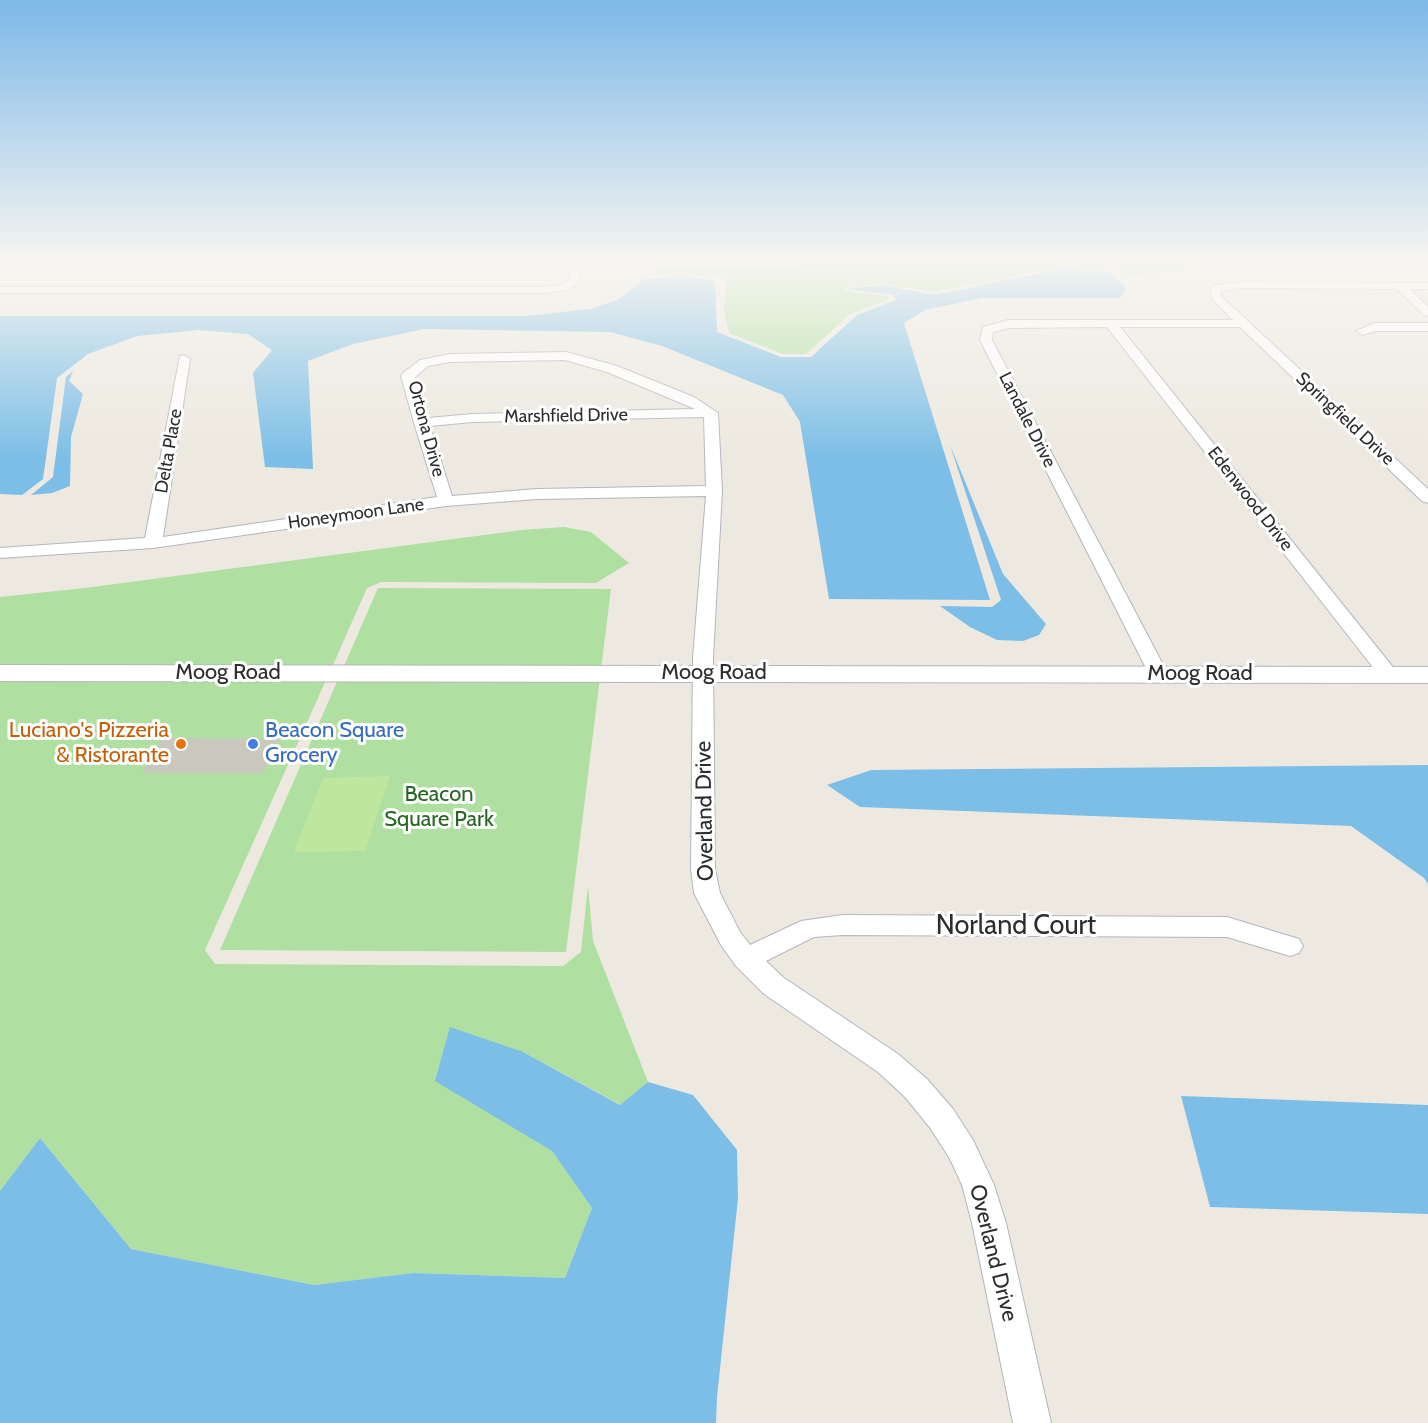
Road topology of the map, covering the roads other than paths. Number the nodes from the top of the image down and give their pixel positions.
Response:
1 (1003, 325) edge
2 (1112, 325) edge
3 (1246, 325) edge
4 (1428, 327) edge
5 (1362, 331) dead end
6 (184, 359) dead end
7 (711, 413) junction
8 (421, 423) junction
9 (714, 491) junction
10 (1428, 498) edge
11 (446, 501) junction
12 (153, 543) junction
13 (0, 553) edge
14 (0, 673) edge
15 (703, 673) junction
16 (1158, 674) junction
17 (1389, 675) junction
18 (1428, 675) edge
19 (1290, 946) dead end
20 (746, 959) junction
21 (1032, 1423) edge

1 - 16 street, Landale Drive
2 - 17 street, Edenwood Drive
3 - 10 street, Springfield Drive
4 - 5 street
6 - 12 street, Delta Place
7 - 8 street, Marshfield Drive
7 - 8 street, Ortona Drive
7 - 9 street, Overland Drive
8 - 11 street, Ortona Drive
9 - 11 street, Honeymoon Lane
9 - 15 street, Overland Drive
11 - 12 street, Honeymoon Lane
12 - 13 street, Honeymoon Lane
14 - 15 street, Moog Road
15 - 16 street, Moog Road
15 - 20 street, Overland Drive
16 - 17 street, Moog Road
17 - 18 street, Moog Road
19 - 20 street, Norland Court
20 - 21 street, Overland Drive

